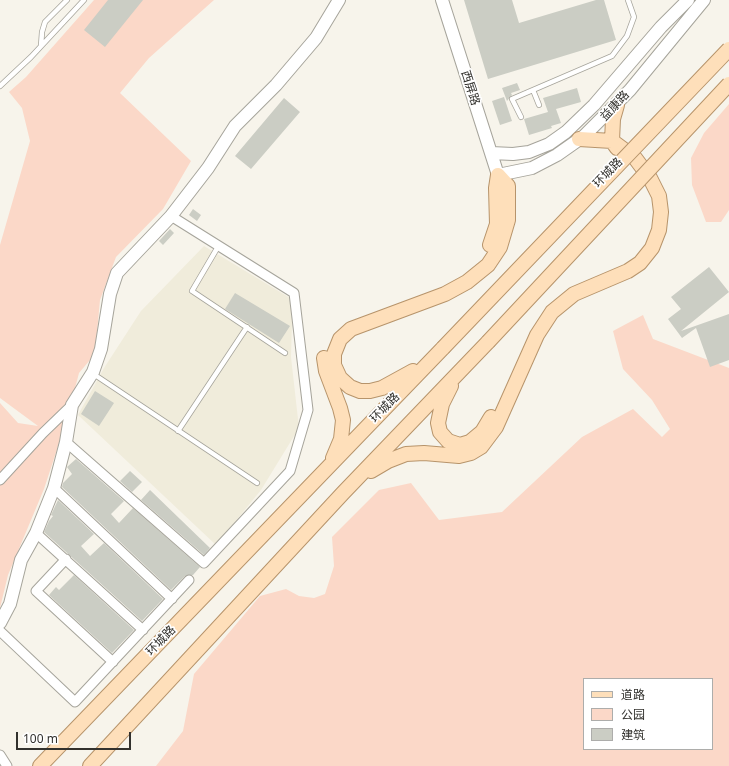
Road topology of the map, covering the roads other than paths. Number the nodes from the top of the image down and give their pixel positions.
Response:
1 (67, 0) edge
2 (84, 0) edge
3 (340, 0) edge
4 (442, 0) edge
5 (628, 0) edge
6 (688, 0) edge
7 (704, 0) edge
8 (41, 46) junction
9 (729, 49) edge
10 (729, 84) edge
11 (0, 86) edge
12 (533, 90) junction
13 (617, 104) junction
14 (539, 105) dead end
15 (521, 117) dead end
16 (579, 139) junction
17 (612, 141) junction
18 (491, 153) junction
19 (498, 175) junction
20 (171, 216) junction
21 (219, 245) junction
22 (247, 328) junction
23 (439, 352) junction
24 (285, 353) dead end
25 (457, 374) junction
26 (98, 378) dead end
27 (72, 405) junction
28 (178, 431) junction
29 (66, 442) junction
30 (325, 470) junction
31 (0, 480) edge
32 (257, 483) dead end
33 (54, 488) junction
34 (347, 489) junction
35 (36, 534) junction
36 (66, 559) junction
37 (189, 580) dead end
38 (172, 598) junction
39 (0, 624) edge
40 (143, 630) junction
41 (0, 631) edge
42 (113, 662) junction
43 (0, 755) edge
44 (7, 766) edge
45 (40, 766) edge
46 (90, 766) edge

1 - 8 lane
2 - 8 lane
3 - 20 street
4 - 18 street, 西屏路
5 - 12 lane
6 - 18 street, 益康路
7 - 13 street, 益康路
8 - 11 lane
9 - 23 main road, 环城路, bridge
10 - 25 main road, bridge
12 - 14 lane
12 - 15 lane
13 - 16 street, 益康路
13 - 17 main road
16 - 17 main road
16 - 19 street, 益康路
17 - 25 main road
17 - 34 main road
18 - 19 street, 西屏路
19 - 23 main road
19 - 30 main road
20 - 21 street
20 - 27 street
21 - 22 lane
21 - 29 street
22 - 24 lane
22 - 28 lane
23 - 30 main road, 环城路
25 - 34 main road
26 - 28 lane
27 - 29 street
27 - 31 street
28 - 32 lane
29 - 33 street
30 - 45 main road, 环城路
33 - 35 street
33 - 38 street
34 - 46 main road
35 - 36 street
35 - 39 street
36 - 40 street
36 - 42 street
37 - 38 street
38 - 40 street
40 - 42 street
41 - 42 street
43 - 44 street

